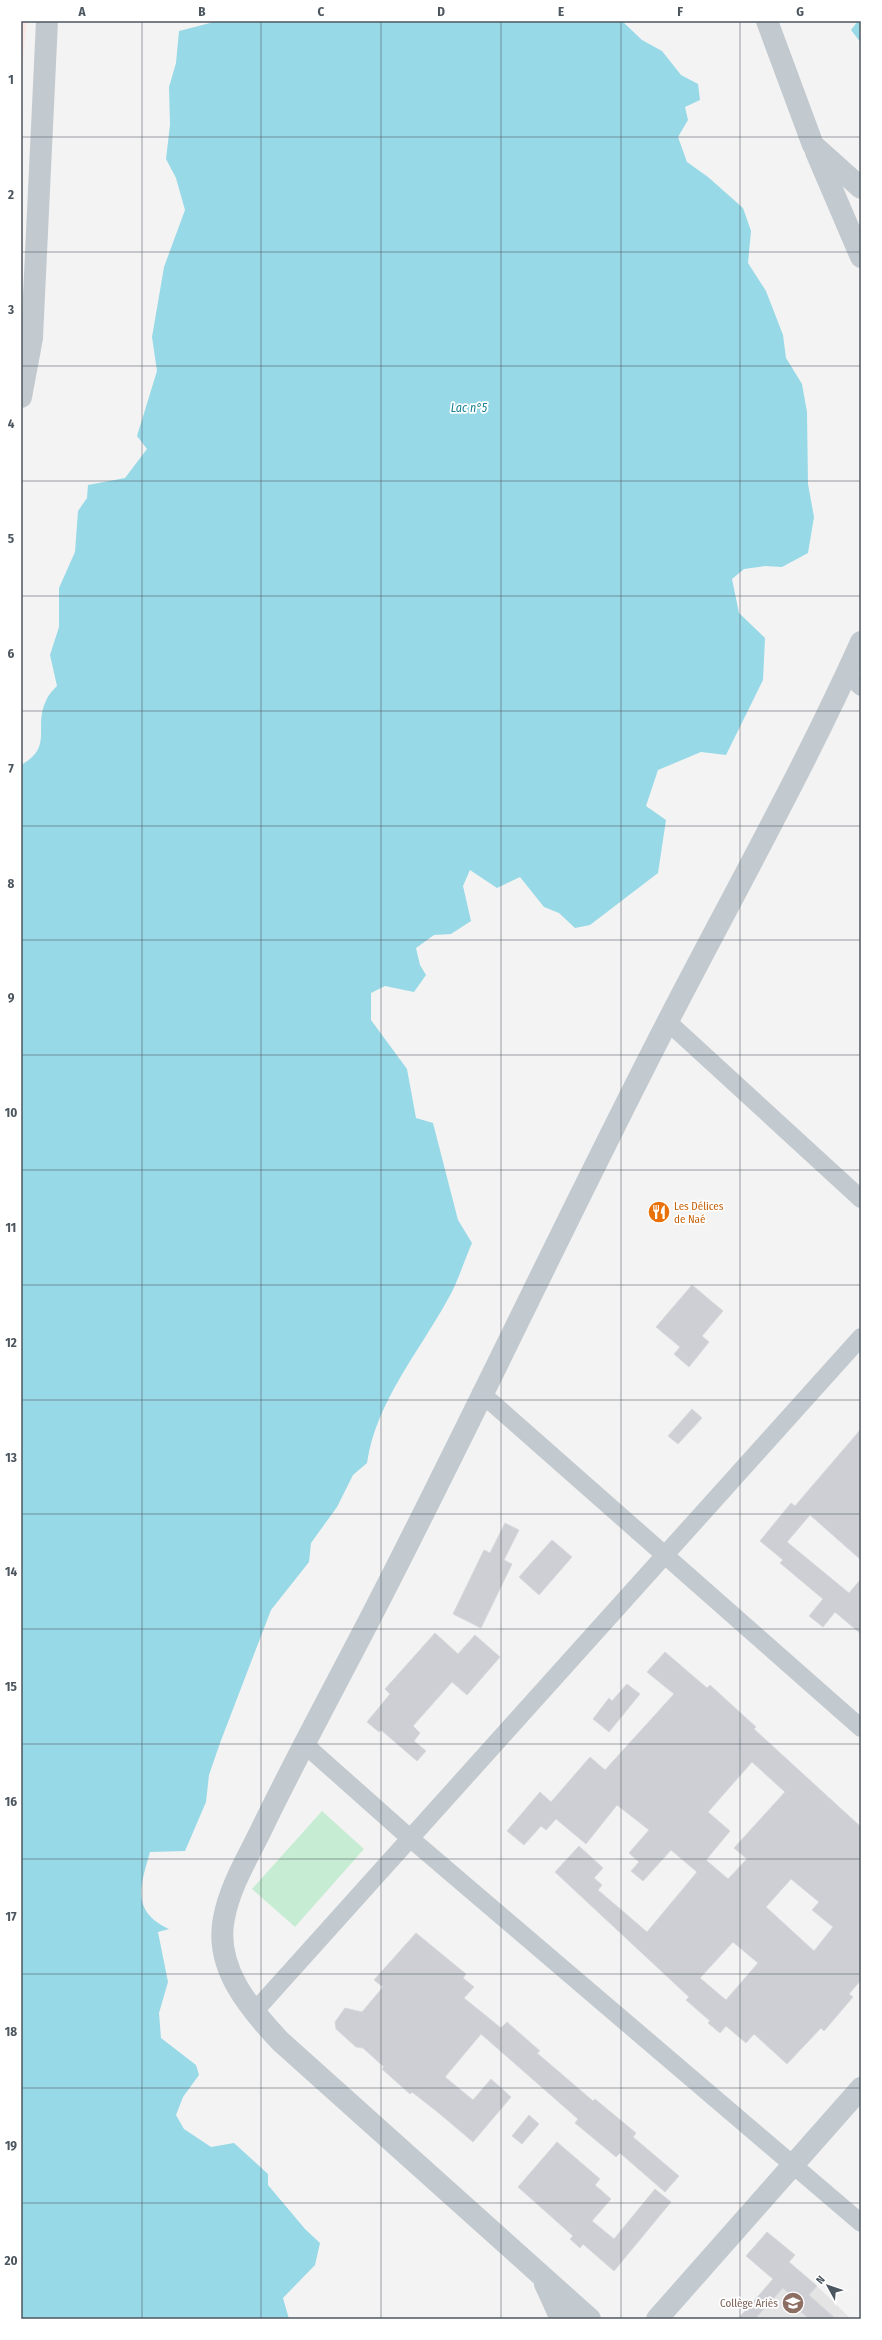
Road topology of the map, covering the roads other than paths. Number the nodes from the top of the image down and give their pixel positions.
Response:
1 (47, 21) edge
2 (767, 21) edge
3 (813, 145) junction
4 (861, 188) edge
5 (861, 257) edge
6 (21, 397) edge
7 (861, 642) edge
8 (854, 681) edge
9 (668, 1022) junction
10 (861, 1199) edge
11 (861, 1337) edge
12 (481, 1393) junction
13 (666, 1555) junction
14 (861, 1728) edge
15 (303, 1743) junction
16 (411, 1839) junction
17 (254, 2012) junction
18 (861, 2088) edge
19 (793, 2165) junction
20 (861, 2223) edge
21 (542, 2277) junction
22 (561, 2319) edge
23 (590, 2319) edge
24 (657, 2319) edge

1 - 6 street
2 - 3 street
3 - 4 street
3 - 5 street
7 - 8 street
8 - 9 street
9 - 10 street
9 - 12 street
11 - 13 street
12 - 13 street
12 - 15 street
13 - 14 street
13 - 16 street
15 - 16 street
15 - 17 street
16 - 17 street
16 - 19 street
17 - 21 street
18 - 19 street
19 - 20 street
19 - 24 street
21 - 22 street
21 - 23 street

